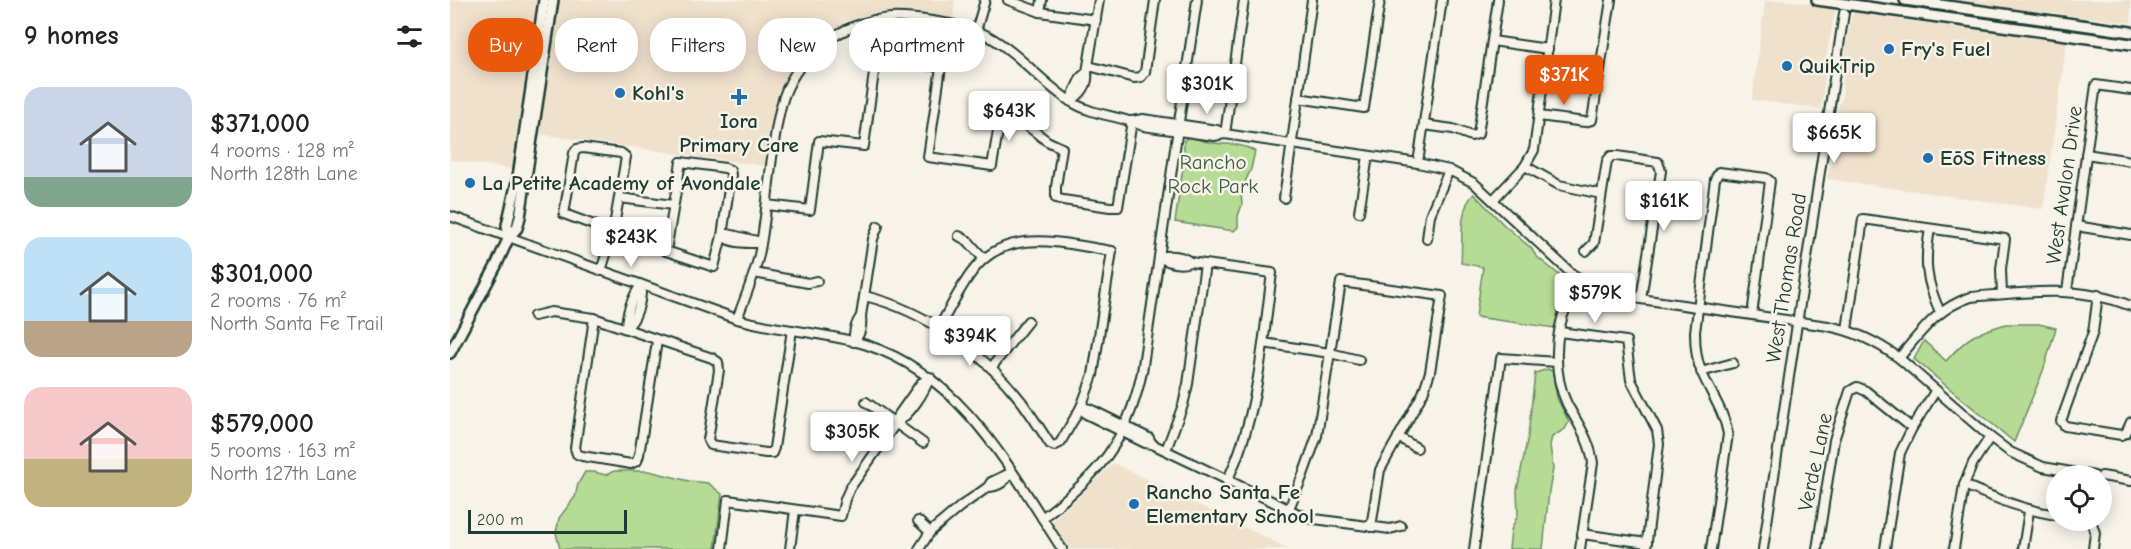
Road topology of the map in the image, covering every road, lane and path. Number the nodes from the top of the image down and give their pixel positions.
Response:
1 (544, 0) edge
2 (553, 0) edge
3 (985, 0) edge
4 (1008, 0) edge
5 (1042, 0) edge
6 (1099, 0) edge
7 (1155, 0) edge
8 (1197, 0) edge
9 (1244, 0) edge
10 (1312, 0) edge
11 (1380, 0) edge
12 (1442, 0) edge
13 (1498, 0) edge
14 (1554, 0) edge
15 (1611, 0) edge
16 (1817, 0) edge
17 (1905, 0) edge
18 (1846, 2) edge
19 (1040, 12) junction
20 (1844, 13) joint
21 (980, 18) edge
22 (1096, 20) junction
23 (849, 28) edge
24 (2131, 32) edge
25 (985, 36) edge
26 (543, 40) joint
27 (1492, 41) junction
28 (2131, 44) edge
29 (1548, 49) junction
30 (1088, 69) junction
31 (537, 72) edge
32 (874, 72) edge
33 (940, 72) edge
34 (2131, 90) edge
35 (1298, 99) junction
36 (1070, 101) junction
37 (1539, 116) junction
38 (1132, 121) junction
39 (1424, 125) junction
40 (1178, 128) junction
41 (1225, 134) junction
42 (1291, 144) junction
43 (2086, 154) junction
44 (1368, 156) junction
45 (2131, 161) edge
46 (1418, 163) junction
47 (1525, 166) junction
48 (1449, 170) junction
49 (1601, 194) junction
50 (620, 198) junction
51 (1284, 198) dead end
52 (1493, 200) junction
53 (767, 204) junction
54 (673, 205) junction
55 (1359, 212) dead end
56 (450, 216) edge
57 (878, 226) dead end
58 (2076, 226) junction
59 (1930, 229) junction
60 (613, 232) junction
61 (2131, 235) edge
62 (722, 236) junction
63 (959, 236) dead end
64 (508, 237) junction
65 (1427, 239) dead end
66 (761, 243) junction
67 (1586, 251) dead end
68 (1159, 257) junction
69 (984, 259) junction
70 (1205, 264) junction
71 (601, 271) junction
72 (754, 273) junction
73 (817, 281) dead end
74 (1581, 281) junction
75 (641, 285) junction
76 (2067, 291) junction
77 (2002, 294) junction
78 (2098, 295) junction
79 (865, 296) junction
80 (1641, 299) junction
81 (2131, 306) edge
82 (1697, 307) junction
83 (1940, 312) junction
84 (1752, 315) junction
85 (534, 316) dead end
86 (594, 318) junction
87 (737, 320) junction
88 (1028, 321) dead end
89 (1797, 322) junction
90 (939, 327) junction
91 (626, 328) junction
92 (792, 330) junction
93 (1847, 330) junction
94 (1560, 332) junction
95 (657, 340) junction
96 (854, 342) junction
97 (1263, 343) junction
98 (450, 353) edge
99 (1330, 353) junction
100 (1899, 358) junction
101 (1359, 360) dead end
102 (1557, 362) junction
103 (1733, 363) dead end
104 (990, 368) junction
105 (1701, 372) junction
106 (930, 377) junction
107 (1936, 390) junction
108 (866, 402) dead end
109 (1081, 407) junction
110 (2131, 422) edge
111 (896, 423) junction
112 (1911, 428) junction
113 (1124, 429) junction
114 (1398, 437) junction
115 (1990, 437) junction
116 (922, 443) dead end
117 (1417, 448) dead end
118 (1166, 450) junction
119 (2046, 467) edge
120 (1012, 472) junction
121 (2112, 478) edge
122 (1227, 480) junction
123 (2131, 480) edge
124 (1964, 485) junction
125 (795, 510) junction
126 (1288, 511) junction
127 (2029, 511) junction
128 (2046, 514) edge
129 (1042, 518) junction
130 (918, 521) dead end
131 (1401, 526) dead end
132 (1371, 527) junction
133 (2095, 531) edge
134 (930, 532) junction
135 (1582, 534) junction
136 (1647, 546) edge
137 (722, 549) edge
138 (790, 549) edge
139 (919, 549) edge
140 (1062, 549) edge
141 (1474, 549) edge
142 (1580, 549) edge
143 (1711, 549) edge
144 (1763, 549) edge
145 (1817, 549) edge
146 (1885, 549) edge
147 (1954, 549) edge
148 (2023, 549) edge
149 (2093, 549) edge

1 - 26 main road
2 - 26 main road
3 - 21 street
4 - 19 street
5 - 19 street
6 - 22 street
7 - 30 street
8 - 40 street
9 - 41 street
10 - 35 street
11 - 35 street
12 - 39 street
13 - 27 street
14 - 29 street
15 - 37 street
16 - 18 main road
17 - 24 main road
18 - 20 main road, West Thomas Road
18 - 28 main road
19 - 22 street
20 - 89 street, West Thomas Road
22 - 30 street
23 - 53 street
25 - 36 street
27 - 29 street
27 - 39 street
29 - 37 street
30 - 36 street
31 - 64 main road
32 - 53 street
33 - 38 street
34 - 43 street, West Avalon Drive
35 - 42 street
36 - 38 street
37 - 47 street
38 - 40 street
39 - 46 street
40 - 41 street
40 - 68 street
41 - 42 street
42 - 44 street
42 - 51 street
43 - 45 street
43 - 58 street, West Avalon Drive
44 - 46 street
44 - 55 street
46 - 48 street
47 - 49 street
47 - 52 street
48 - 52 street
48 - 65 street
49 - 67 street
49 - 80 street
50 - 54 street
50 - 60 street
50 - 60 street
52 - 74 street
53 - 66 street
54 - 62 street
54 - 62 street
56 - 64 street
57 - 79 street
58 - 61 street
58 - 76 street, West Avalon Drive
59 - 77 street
59 - 83 street
59 - 93 street
60 - 71 street
62 - 66 street
63 - 69 street
64 - 71 street
64 - 98 main road
66 - 72 street
68 - 70 street
68 - 113 street
69 - 90 street
69 - 109 street
70 - 97 street
70 - 118 street
71 - 75 street
72 - 73 street
72 - 87 street
74 - 80 street
74 - 94 street
75 - 87 street
75 - 91 street
76 - 77 street
76 - 78 street
77 - 83 street
78 - 81 street
78 - 110 street
79 - 90 street
79 - 96 street
80 - 82 street
82 - 84 street
82 - 84 street
82 - 105 street
83 - 100 street
84 - 89 street
85 - 86 street
86 - 91 street
86 - 95 street
87 - 92 street
88 - 104 street
89 - 93 street
89 - 144 street, West Thomas Road
90 - 104 street
91 - 95 street
92 - 95 street
92 - 96 street
93 - 100 street
94 - 102 street
94 - 136 street
96 - 106 street
97 - 99 street
97 - 122 street
99 - 101 street
99 - 114 street
99 - 126 street
100 - 107 street
102 - 135 street
102 - 141 street
103 - 105 street
104 - 109 street
105 - 143 street
106 - 111 street
106 - 120 street
107 - 112 street
107 - 115 street
108 - 111 street
109 - 113 street
111 - 116 street
111 - 125 street
112 - 145 street, Verde Lane
112 - 146 street
113 - 118 street
113 - 129 street
114 - 117 street
114 - 132 street
115 - 119 street
115 - 124 street
118 - 122 street
120 - 129 street
120 - 134 street
121 - 123 street
122 - 126 street
124 - 127 street
124 - 147 street
125 - 137 street
125 - 138 street
126 - 132 street
127 - 128 street
127 - 148 street
129 - 140 street
130 - 134 street
131 - 132 street
133 - 149 street
134 - 139 street
135 - 136 street
135 - 142 street

